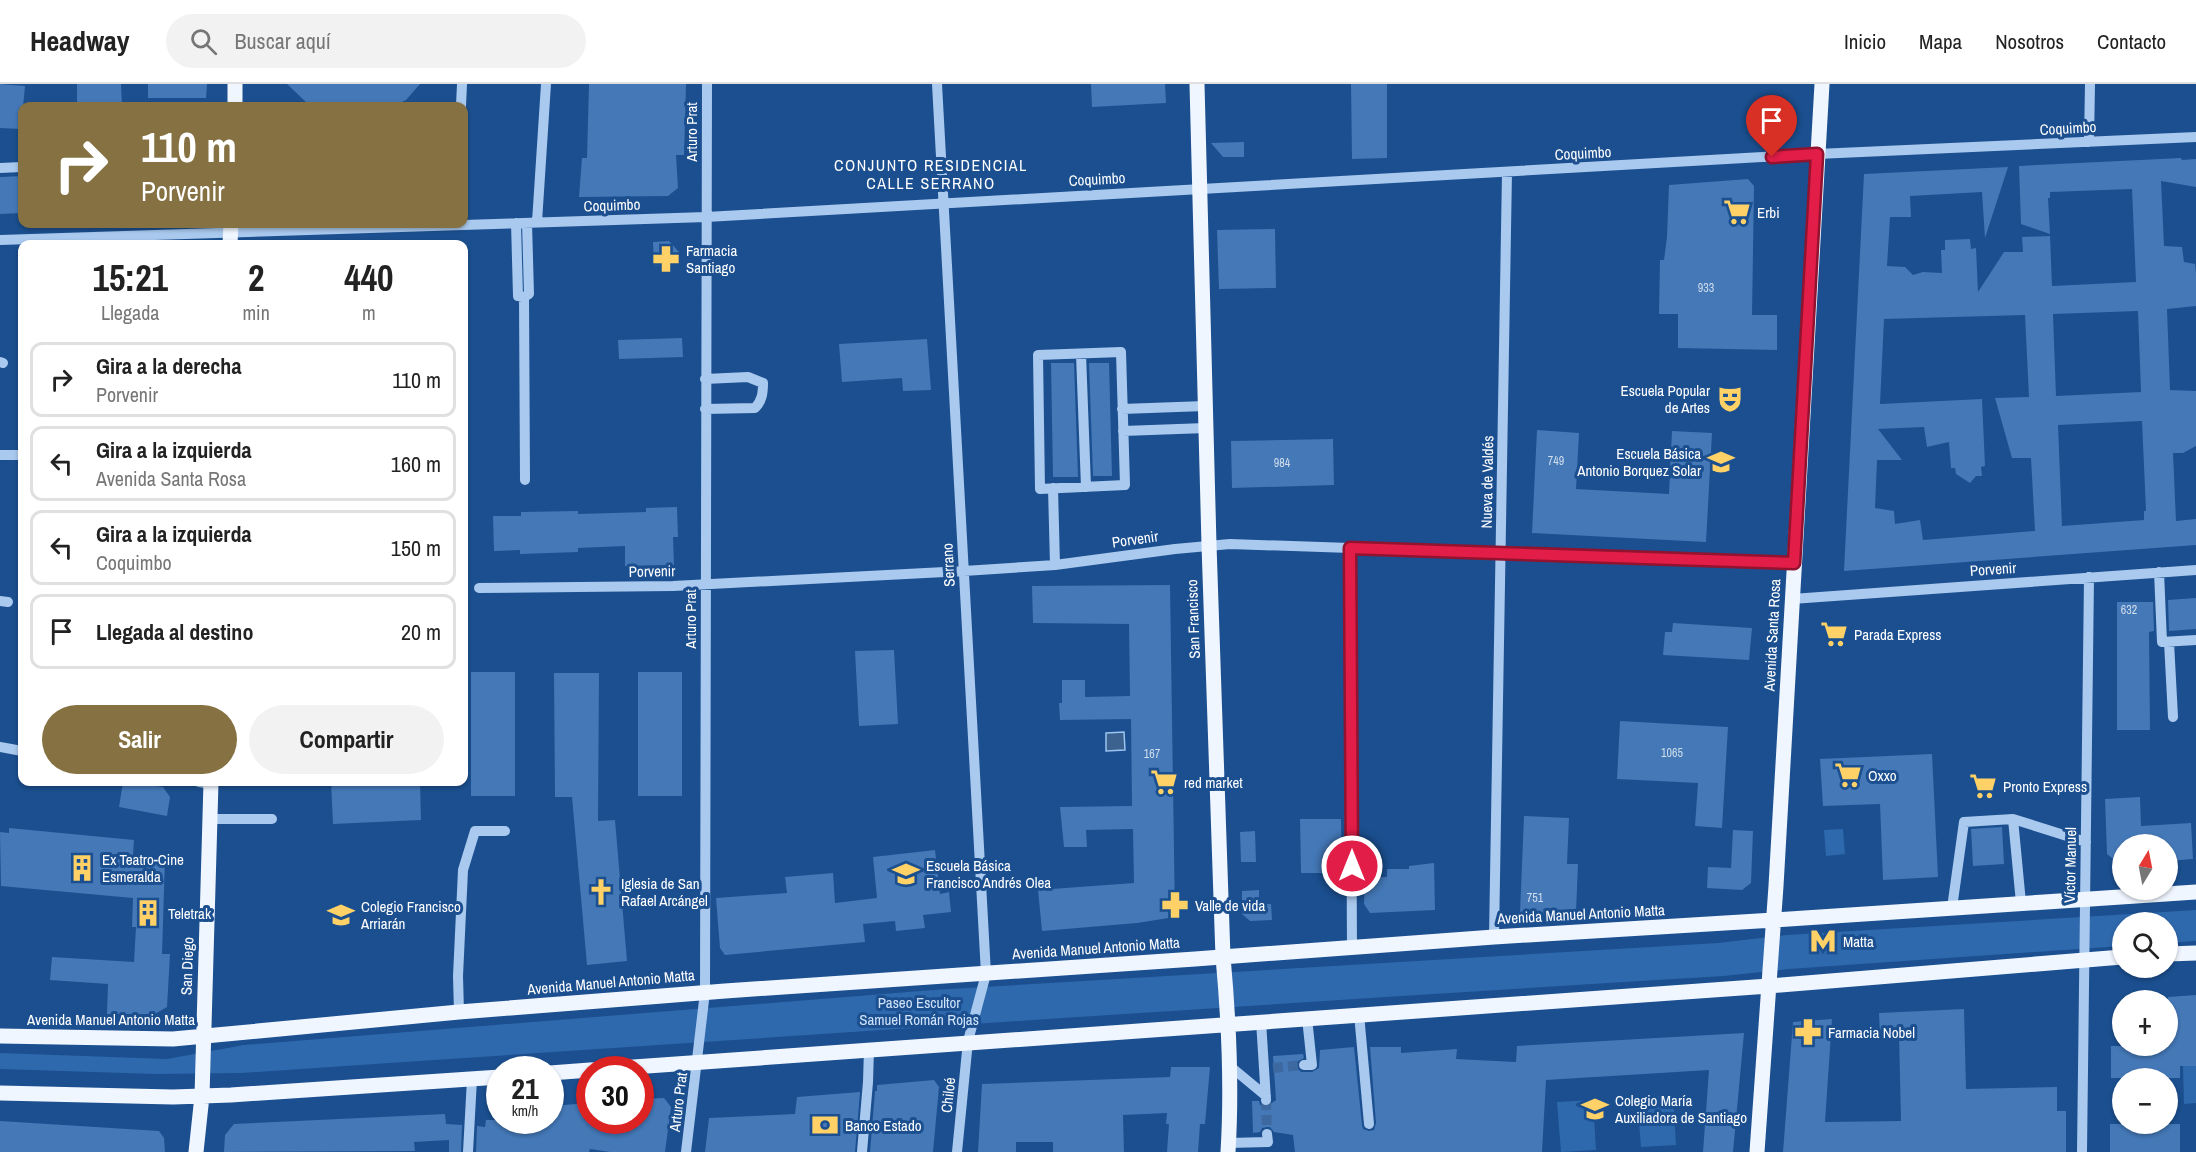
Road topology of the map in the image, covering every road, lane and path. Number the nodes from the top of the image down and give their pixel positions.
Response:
1 (235, 84) edge
2 (462, 84) edge
3 (546, 84) edge
4 (707, 84) edge
5 (937, 84) edge
6 (1197, 84) edge
7 (1822, 84) edge
8 (2090, 84) edge
9 (235, 102) edge
10 (461, 102) edge
11 (2196, 137) edge
12 (2089, 142) junction
13 (1817, 154) junction
14 (18, 167) edge
15 (0, 168) edge
16 (1507, 172) junction
17 (1200, 189) junction
18 (944, 203) junction
19 (706, 217) junction
20 (527, 223) junction
21 (468, 224) edge
22 (365, 228) edge
23 (230, 234) edge
24 (0, 240) edge
25 (1081, 354) junction
26 (705, 379) junction
27 (1205, 406) junction
28 (705, 409) junction
29 (1122, 409) junction
30 (1206, 428) junction
31 (1123, 431) junction
32 (0, 455) edge
33 (18, 455) dead end
34 (525, 480) dead end
35 (1086, 487) junction
36 (1053, 488) junction
37 (1209, 546) junction
38 (1350, 548) junction
39 (1500, 554) junction
40 (1794, 563) junction
41 (1055, 565) junction
42 (2196, 570) edge
43 (964, 571) junction
44 (2158, 572) junction
45 (2089, 577) junction
46 (706, 584) junction
47 (479, 588) dead end
48 (1792, 598) junction
49 (2196, 640) edge
50 (2169, 642) junction
51 (2173, 717) dead end
52 (0, 747) edge
53 (18, 750) edge
54 (207, 786) edge
55 (210, 819) junction
56 (272, 819) dead end
57 (2013, 819) junction
58 (505, 831) dead end
59 (2086, 842) junction
60 (2196, 892) edge
61 (2085, 900) junction
62 (2021, 903) junction
63 (1952, 908) junction
64 (1774, 920) junction
65 (1494, 937) junction
66 (1352, 948) junction
67 (2196, 952) edge
68 (2178, 953) edge
69 (1222, 957) junction
70 (2112, 958) edge
71 (2084, 960) junction
72 (986, 974) junction
73 (1769, 986) junction
74 (705, 992) junction
75 (459, 1012) junction
76 (1359, 1014) junction
77 (1307, 1018) junction
78 (1261, 1021) junction
79 (1229, 1023) junction
80 (0, 1036) edge
81 (203, 1037) junction
82 (968, 1041) junction
83 (869, 1049) junction
84 (698, 1061) junction
85 (654, 1065) edge
86 (1304, 1065) dead end
87 (1230, 1066) junction
88 (486, 1078) edge
89 (472, 1079) junction
90 (0, 1093) edge
91 (202, 1096) junction
92 (1369, 1124) dead end
93 (1267, 1134) dead end
94 (1228, 1148) edge
95 (196, 1152) edge
96 (468, 1152) edge
97 (686, 1152) edge
98 (862, 1152) edge
99 (957, 1152) edge
100 (1757, 1152) edge
101 (2082, 1152) edge

1 - 9 main road
2 - 10 street
3 - 20 street
4 - 19 street, Arturo Prat
5 - 18 street, Serrano
6 - 17 main road, San Francisco
7 - 13 main road, Avenida Santa Rosa
8 - 12 street
11 - 12 street, Coquimbo
12 - 13 street, Coquimbo
13 - 16 street, Coquimbo
13 - 40 main road, Avenida Santa Rosa
14 - 15 street
16 - 17 street, Coquimbo
16 - 39 street, Nueva de Valdés
17 - 18 street, Coquimbo
17 - 27 main road, San Francisco
18 - 19 street, Coquimbo
18 - 43 street, Serrano
19 - 20 street, Coquimbo
19 - 26 street, Arturo Prat
20 - 21 street, Coquimbo
20 - 34 street
22 - 23 street, Coquimbo
23 - 24 street, Coquimbo
25 - 29 street
25 - 35 street
25 - 36 street
26 - 28 street, Arturo Prat
26 - 28 street
27 - 29 street
27 - 30 main road, San Francisco
28 - 46 street, Arturo Prat
29 - 31 street
30 - 31 street
30 - 37 main road, San Francisco
31 - 35 street
32 - 33 street
35 - 36 street
36 - 41 street
37 - 38 street, Porvenir
37 - 41 street, Porvenir
37 - 69 main road, San Francisco
38 - 39 street, Porvenir
38 - 66 street
39 - 40 street, Porvenir
39 - 65 street, Nueva de Valdés
40 - 48 main road, Avenida Santa Rosa
41 - 43 street, Porvenir
42 - 44 street, Porvenir
43 - 46 street, Porvenir
43 - 72 street, Serrano
44 - 45 street, Porvenir
44 - 50 street
45 - 48 street, Porvenir
45 - 59 street, Víctor Manuel
46 - 47 street, Porvenir
46 - 74 street, Arturo Prat
48 - 64 main road, Avenida Santa Rosa
49 - 50 street
50 - 51 street
52 - 53 street
54 - 55 main road, San Diego
55 - 56 street
55 - 81 main road, San Diego
57 - 59 street
57 - 62 street
57 - 63 street
58 - 75 street
59 - 61 street, Víctor Manuel
60 - 61 main road, Avenida Manuel Antonio Matta
61 - 62 main road, Avenida Manuel Antonio Matta
61 - 71 street, Víctor Manuel
62 - 63 main road, Avenida Manuel Antonio Matta
63 - 64 main road, Avenida Manuel Antonio Matta
64 - 65 main road, Avenida Manuel Antonio Matta
64 - 73 main road, Avenida Santa Rosa
65 - 66 main road, Avenida Manuel Antonio Matta
66 - 69 main road, Avenida Manuel Antonio Matta
67 - 68 main road
69 - 72 main road, Avenida Manuel Antonio Matta
69 - 79 main road, San Francisco
70 - 71 main road
71 - 73 main road
71 - 101 street, Víctor Manuel
72 - 74 main road, Avenida Manuel Antonio Matta
72 - 82 street, Serrano
73 - 76 main road
73 - 100 main road, Avenida Santa Rosa
74 - 75 main road, Avenida Manuel Antonio Matta
74 - 84 street, Arturo Prat
75 - 81 main road, Avenida Manuel Antonio Matta
76 - 77 main road
76 - 92 street
77 - 78 main road
77 - 86 street
78 - 79 main road
78 - 87 street
79 - 82 main road
79 - 87 main road, San Francisco
80 - 81 main road, Avenida Manuel Antonio Matta
81 - 91 main road, San Diego
82 - 83 main road
82 - 99 street, Chiloé
83 - 84 main road
83 - 98 street
84 - 85 main road
84 - 97 street, Arturo Prat
87 - 94 main road, San Francisco
88 - 89 main road
89 - 91 main road
89 - 96 street
90 - 91 main road
91 - 95 main road, San Diego
93 - 94 street

